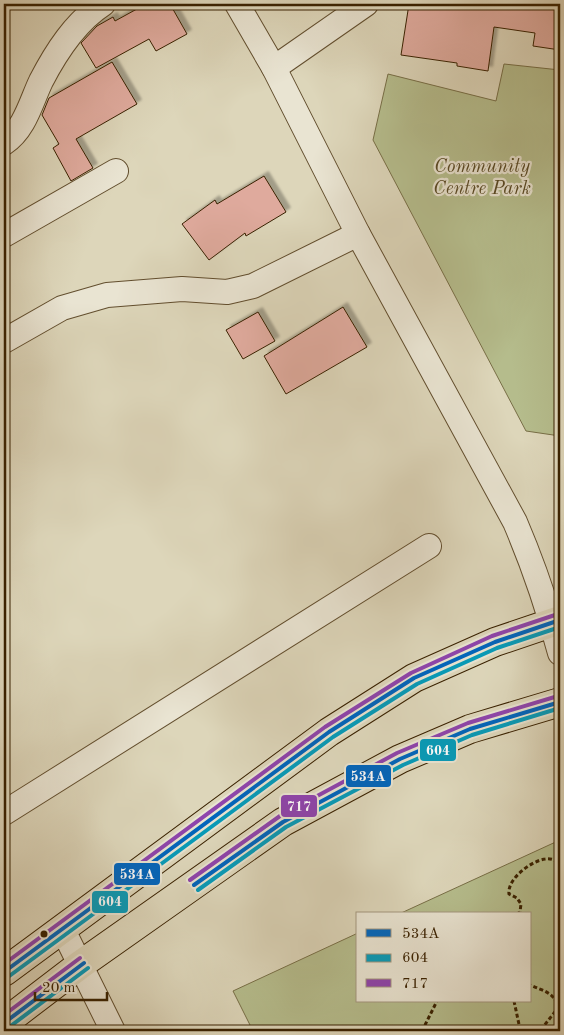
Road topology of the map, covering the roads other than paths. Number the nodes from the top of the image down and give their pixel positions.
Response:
1 (103, 4) edge
2 (237, 4) edge
3 (366, 4) edge
4 (274, 68) junction
5 (4, 142) edge
6 (116, 171) dead end
7 (358, 234) junction
8 (4, 235) edge
9 (4, 341) edge
10 (429, 546) dead end
11 (556, 622) edge
12 (560, 653) edge
13 (560, 702) edge
14 (4, 813) edge
15 (62, 928) junction
16 (80, 965) junction
17 (4, 972) edge
18 (4, 1023) edge
19 (113, 1031) edge

1 - 5 street
2 - 4 street
3 - 4 street
4 - 7 street
6 - 8 street
7 - 9 street
7 - 11 street
10 - 14 street
11 - 12 street
11 - 15 main road
13 - 16 main road
15 - 16 street
15 - 17 main road
16 - 18 main road
16 - 19 street

